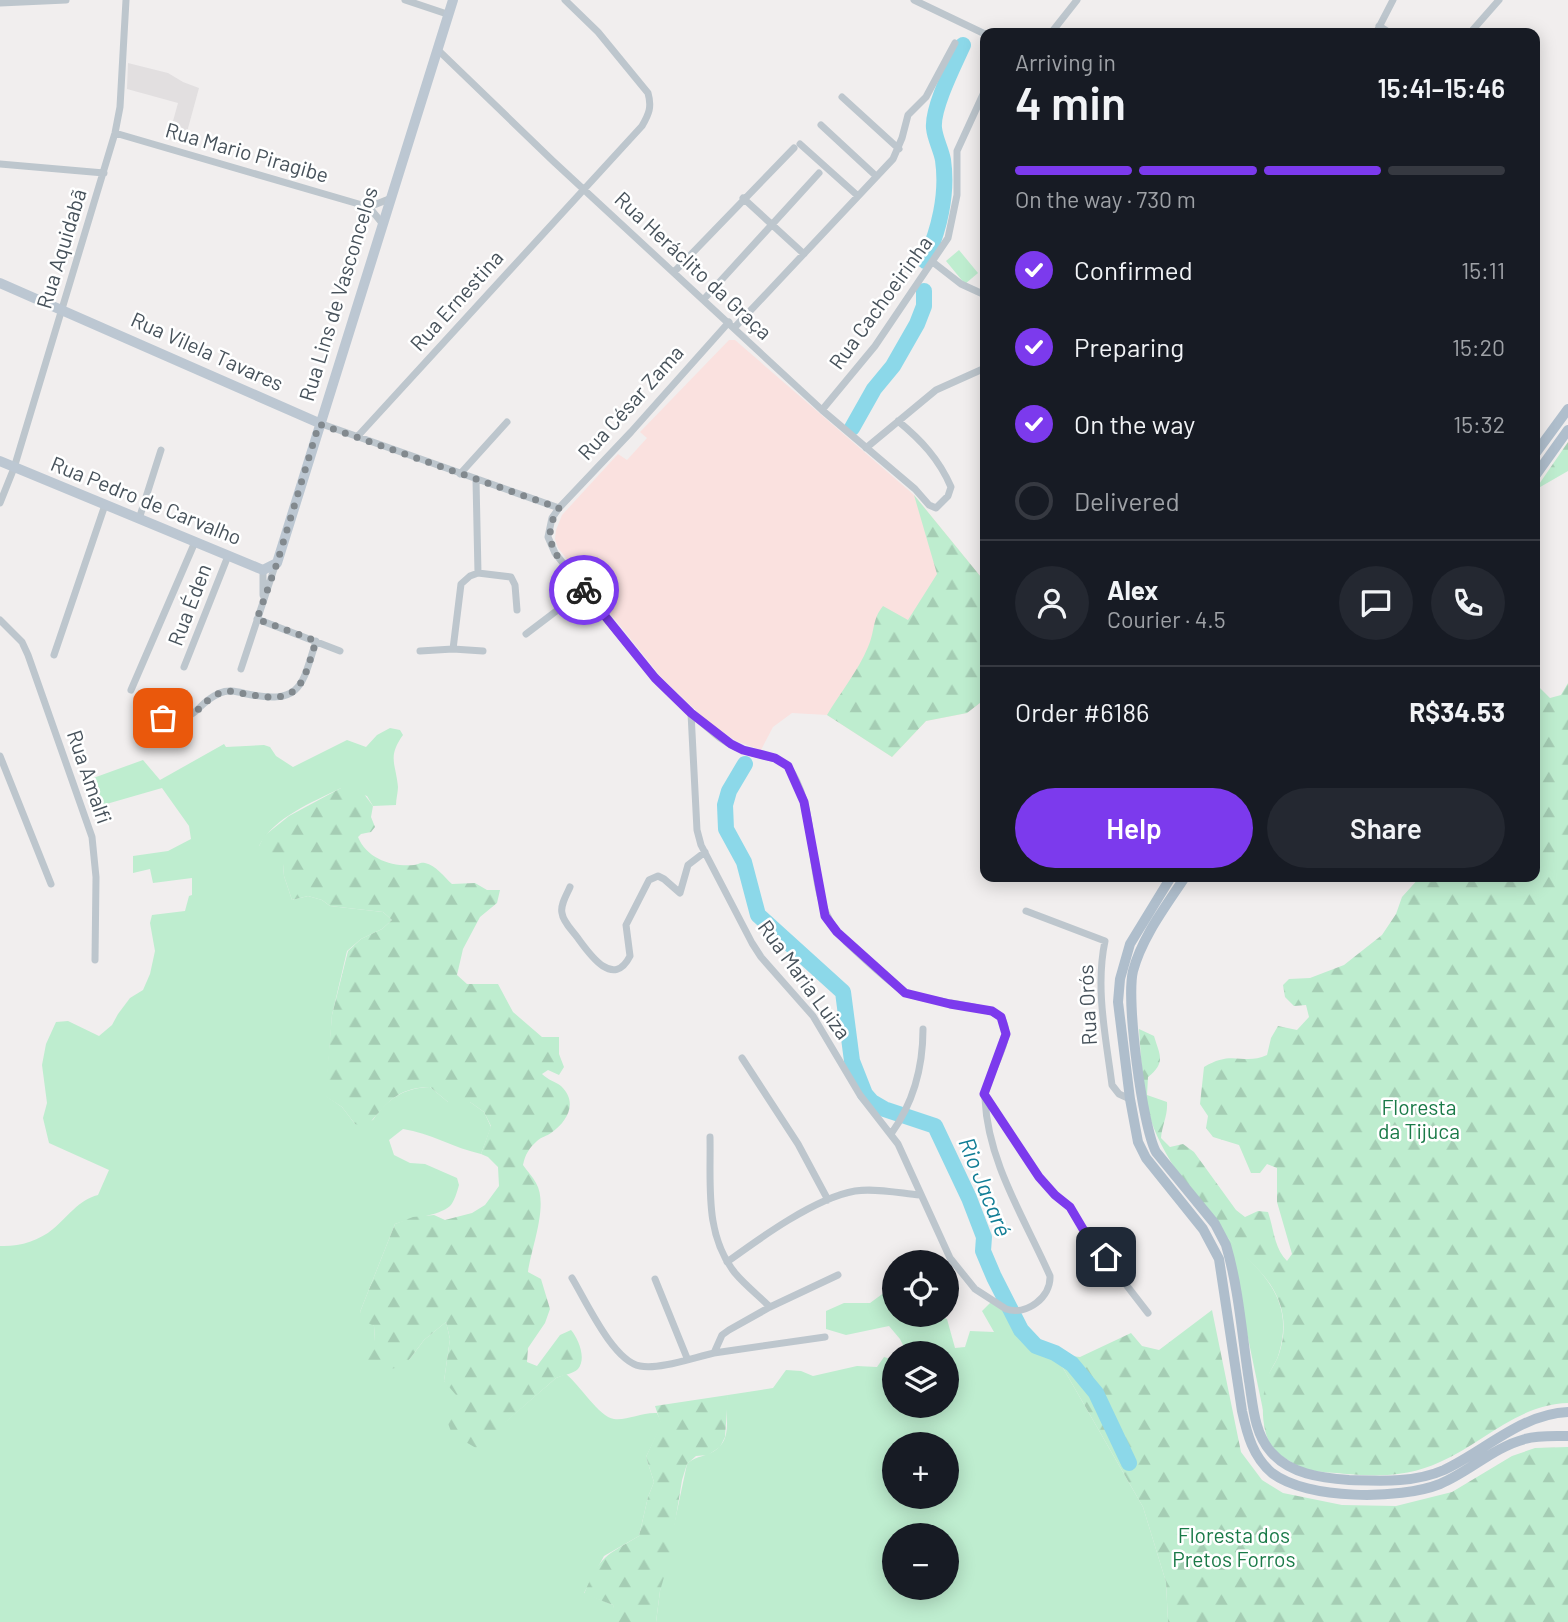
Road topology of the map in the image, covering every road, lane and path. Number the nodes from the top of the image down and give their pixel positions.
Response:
1 (66, 0) edge
2 (126, 0) edge
3 (405, 0) edge
4 (453, 0) edge
5 (565, 0) edge
6 (915, 0) edge
7 (936, 0) edge
8 (1077, 0) edge
9 (1392, 0) edge
10 (1499, 0) edge
11 (0, 4) edge
12 (932, 9) junction
13 (447, 14) junction
14 (1055, 28) edge
15 (1379, 28) edge
16 (1474, 28) edge
17 (980, 32) edge
18 (955, 43) dead end
19 (437, 49) junction
20 (842, 97) dead end
21 (980, 101) edge
22 (821, 125) dead end
23 (115, 133) junction
24 (899, 149) junction
25 (0, 164) edge
26 (104, 173) junction
27 (819, 173) dead end
28 (876, 176) junction
29 (583, 188) junction
30 (858, 196) junction
31 (743, 198) junction
32 (389, 199) junction
33 (369, 207) junction
34 (382, 223) junction
35 (772, 225) junction
36 (804, 254) junction
37 (934, 263) junction
38 (674, 272) junction
39 (0, 283) edge
40 (980, 293) edge
41 (704, 299) junction
42 (62, 309) junction
43 (732, 324) junction
44 (980, 370) edge
45 (1568, 409) edge
46 (822, 410) junction
47 (898, 421) junction
48 (508, 422) dead end
49 (319, 424) junction
50 (1568, 430) edge
51 (357, 437) junction
52 (1540, 447) edge
53 (866, 448) junction
54 (161, 450) dead end
55 (0, 461) edge
56 (13, 467) junction
57 (1540, 469) edge
58 (460, 474) junction
59 (476, 480) junction
60 (0, 503) edge
61 (105, 505) junction
62 (559, 508) junction
63 (139, 519) junction
64 (195, 542) junction
65 (228, 556) junction
66 (277, 563) junction
67 (263, 570) junction
68 (478, 573) junction
69 (584, 590) junction
70 (263, 599) junction
71 (517, 610) dead end
72 (257, 619) junction
73 (0, 620) edge
74 (526, 634) dead end
75 (316, 641) junction
76 (453, 649) junction
77 (340, 651) dead end
78 (420, 651) dead end
79 (482, 651) dead end
80 (54, 655) dead end
81 (184, 667) dead end
82 (241, 669) dead end
83 (131, 690) dead end
84 (691, 713) junction
85 (163, 718) dead end
86 (0, 756) edge
87 (705, 852) junction
88 (1168, 882) edge
89 (1182, 882) edge
90 (51, 884) dead end
91 (570, 887) dead end
92 (1026, 911) dead end
93 (95, 960) dead end
94 (923, 1029) dead end
95 (742, 1058) dead end
96 (984, 1094) junction
97 (1130, 1099) junction
98 (891, 1134) junction
99 (710, 1137) dead end
100 (920, 1195) junction
101 (828, 1200) junction
102 (727, 1262) junction
103 (838, 1275) dead end
104 (572, 1278) dead end
105 (655, 1279) dead end
106 (770, 1307) junction
107 (1149, 1312) dead end
108 (825, 1337) dead end
109 (715, 1353) junction
110 (687, 1359) junction
111 (1568, 1412) edge
112 (1568, 1436) edge

1 - 11 street
2 - 23 street, Rua Aquidabã
3 - 13 street
4 - 13 street, Rua Lins de Vasconcelos
5 - 29 street, Rua Ernestina
6 - 12 street
7 - 12 street
8 - 14 street
9 - 15 street
10 - 16 street
12 - 17 street
13 - 19 street, Rua Lins de Vasconcelos
18 - 24 street
19 - 29 street, Rua Heráclito da Graça
19 - 32 street, Rua Lins de Vasconcelos
20 - 24 street
21 - 37 street, Rua Cachoeirinha
22 - 28 street
23 - 26 street, Rua Aquidabã
23 - 33 street, Rua Mario Piragibe
24 - 28 street, Rua César Zama
25 - 26 street
26 - 42 street, Rua Aquidabã
27 - 35 street
28 - 30 street, Rua César Zama
29 - 38 street, Rua Heráclito da Graça
29 - 51 street, Rua Ernestina
30 - 31 street
30 - 36 street, Rua César Zama
31 - 35 street
31 - 38 street
32 - 33 street
32 - 34 street, Rua Lins de Vasconcelos
33 - 34 street
34 - 49 street, Rua Lins de Vasconcelos
35 - 36 street
35 - 41 street
36 - 43 street, Rua César Zama
37 - 40 street
37 - 46 street, Rua Cachoeirinha
38 - 41 street, Rua Heráclito da Graça
39 - 42 street, Rua Vilela Tavares
41 - 43 street, Rua Heráclito da Graça
42 - 49 street, Rua Vilela Tavares
42 - 56 street, Rua Aquidabã
43 - 46 street, Rua Heráclito da Graça
43 - 62 street, Rua César Zama
44 - 47 street
45 - 52 main road
46 - 53 street, Rua Heráclito da Graça
47 - 53 street
47 - 53 street, Rua Heráclito da Graça
48 - 58 street
49 - 51 street, Rua Vilela Tavares
49 - 66 street, Rua Lins de Vasconcelos
50 - 57 main road
51 - 58 street, Rua Vilela Tavares
54 - 63 street
55 - 56 street, Rua Pedro de Carvalho
56 - 60 street, Rua Aquidabã
56 - 61 street, Rua Pedro de Carvalho
58 - 59 street, Rua Vilela Tavares
59 - 62 street, Rua Vilela Tavares
59 - 68 street
61 - 63 street, Rua Pedro de Carvalho
61 - 80 street
62 - 69 street
63 - 64 street, Rua Pedro de Carvalho
64 - 65 street, Rua Pedro de Carvalho
64 - 83 street
65 - 67 street, Rua Pedro de Carvalho
65 - 81 street, Rua Éden
66 - 67 street
66 - 70 street, Rua Lins de Vasconcelos
67 - 70 street, Rua Lins de Vasconcelos
68 - 71 street
68 - 76 street
69 - 74 street
69 - 84 street
70 - 72 street, Rua Lins de Vasconcelos
72 - 75 street
72 - 82 street, Rua Lins de Vasconcelos
73 - 93 street, Rua Amalfi
75 - 77 street
75 - 85 street
76 - 78 street
76 - 79 street
84 - 87 street, Rua Maria Luiza
84 - 96 street
86 - 90 street
87 - 91 street
87 - 98 street, Rua Maria Luiza
88 - 97 main road
89 - 111 main road
92 - 97 street, Rua Orós
94 - 98 street
95 - 101 street
96 - 100 street, Rua Maria Luiza
96 - 107 street
97 - 112 main road
98 - 100 street, Rua Maria Luiza
99 - 102 street
100 - 101 street
101 - 102 street
102 - 106 street
103 - 106 street
104 - 110 street
105 - 110 street
106 - 109 street
108 - 109 street
109 - 110 street

